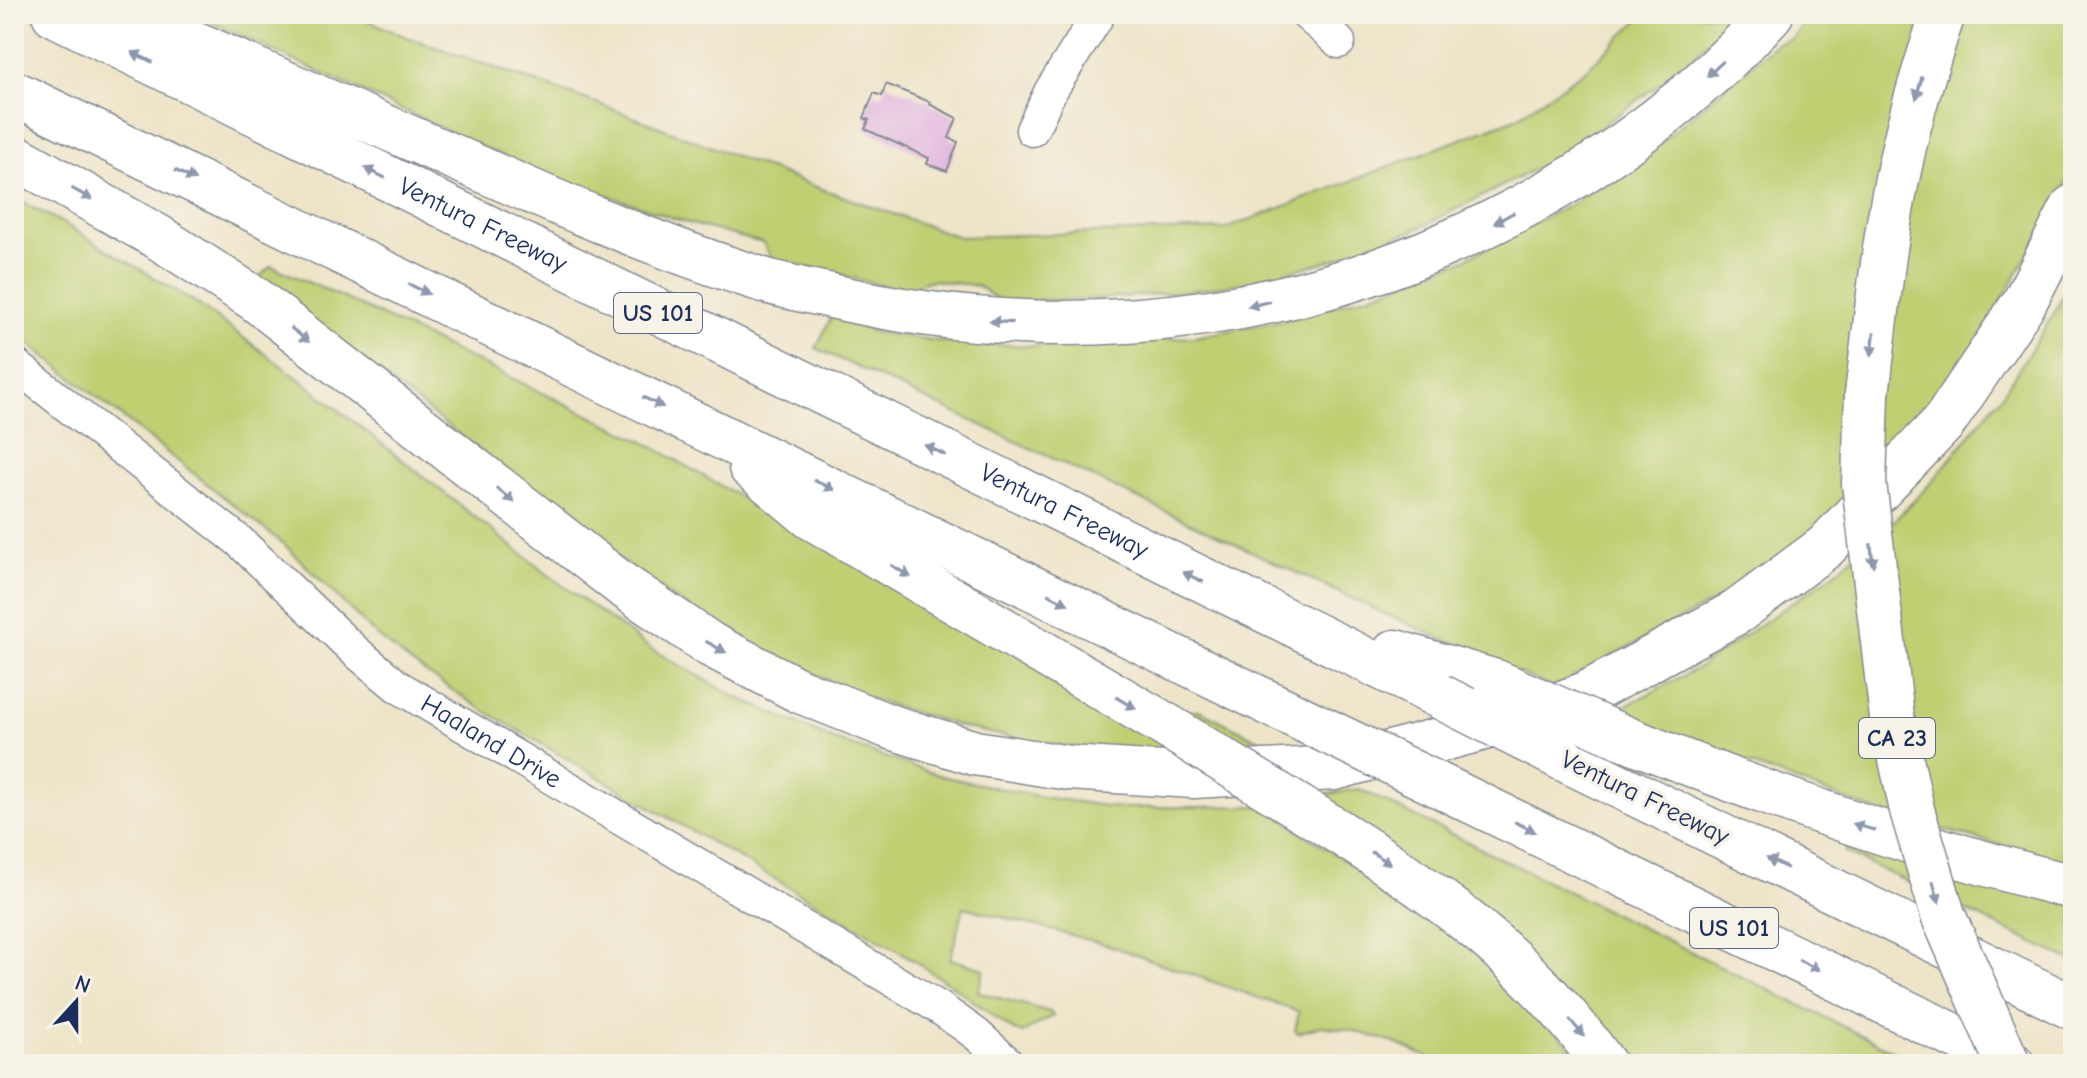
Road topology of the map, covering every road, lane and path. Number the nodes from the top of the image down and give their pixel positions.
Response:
1 (54, 14) edge
2 (128, 14) edge
3 (1099, 14) edge
4 (1306, 14) edge
5 (1771, 14) edge
6 (1943, 14) edge
7 (1339, 42) dead end
8 (14, 93) edge
9 (1032, 130) dead end
10 (14, 156) edge
11 (2073, 207) edge
12 (14, 364) edge
13 (704, 426) junction
14 (1263, 612) junction
15 (2073, 887) edge
16 (2073, 1008) edge
17 (1009, 1064) edge
18 (1604, 1064) edge
19 (2010, 1064) edge

14 -> 1 highway, Ventura Freeway / US 101
5 -> 2 highway
3 - 9 street
4 - 7 street
6 -> 19 highway, CA 23, bridge
8 -> 13 highway, US 101
10 -> 11 highway
12 - 17 street, Haaland Drive
13 -> 18 highway, bridge
13 -> 19 highway, US 101, bridge
15 -> 14 highway, bridge
16 -> 14 highway, Ventura Freeway / US 101, bridge

